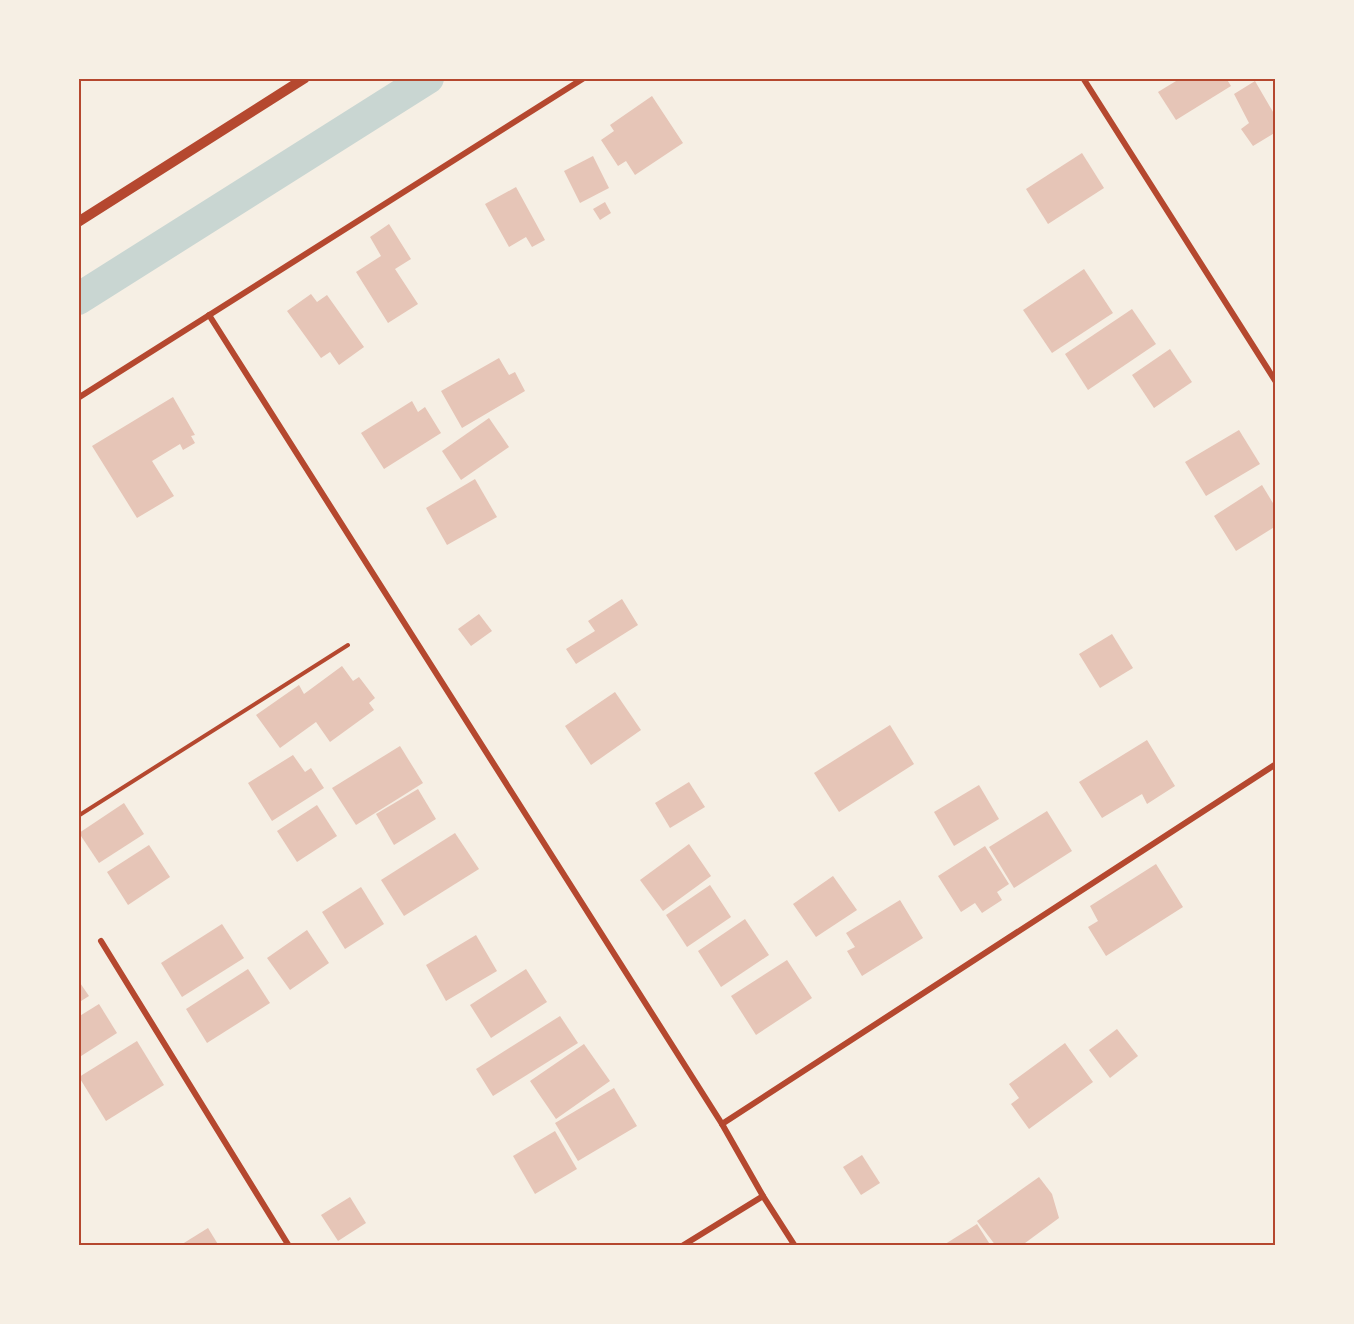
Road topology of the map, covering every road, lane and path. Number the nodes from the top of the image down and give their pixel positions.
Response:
1 (305, 78) edge
2 (584, 78) edge
3 (1083, 78) edge
4 (78, 222) edge
5 (209, 315) junction
6 (1276, 382) edge
7 (78, 398) edge
8 (348, 645) dead end
9 (1276, 764) edge
10 (78, 816) edge
11 (102, 941) dead end
12 (722, 1124) junction
13 (762, 1196) junction
14 (289, 1246) edge
15 (682, 1246) edge
16 (795, 1246) edge

1 - 4 street
2 - 5 street
3 - 6 street
5 - 7 street
5 - 12 street
8 - 10 path
9 - 12 street
11 - 14 street
12 - 13 street
13 - 15 street
13 - 16 street

